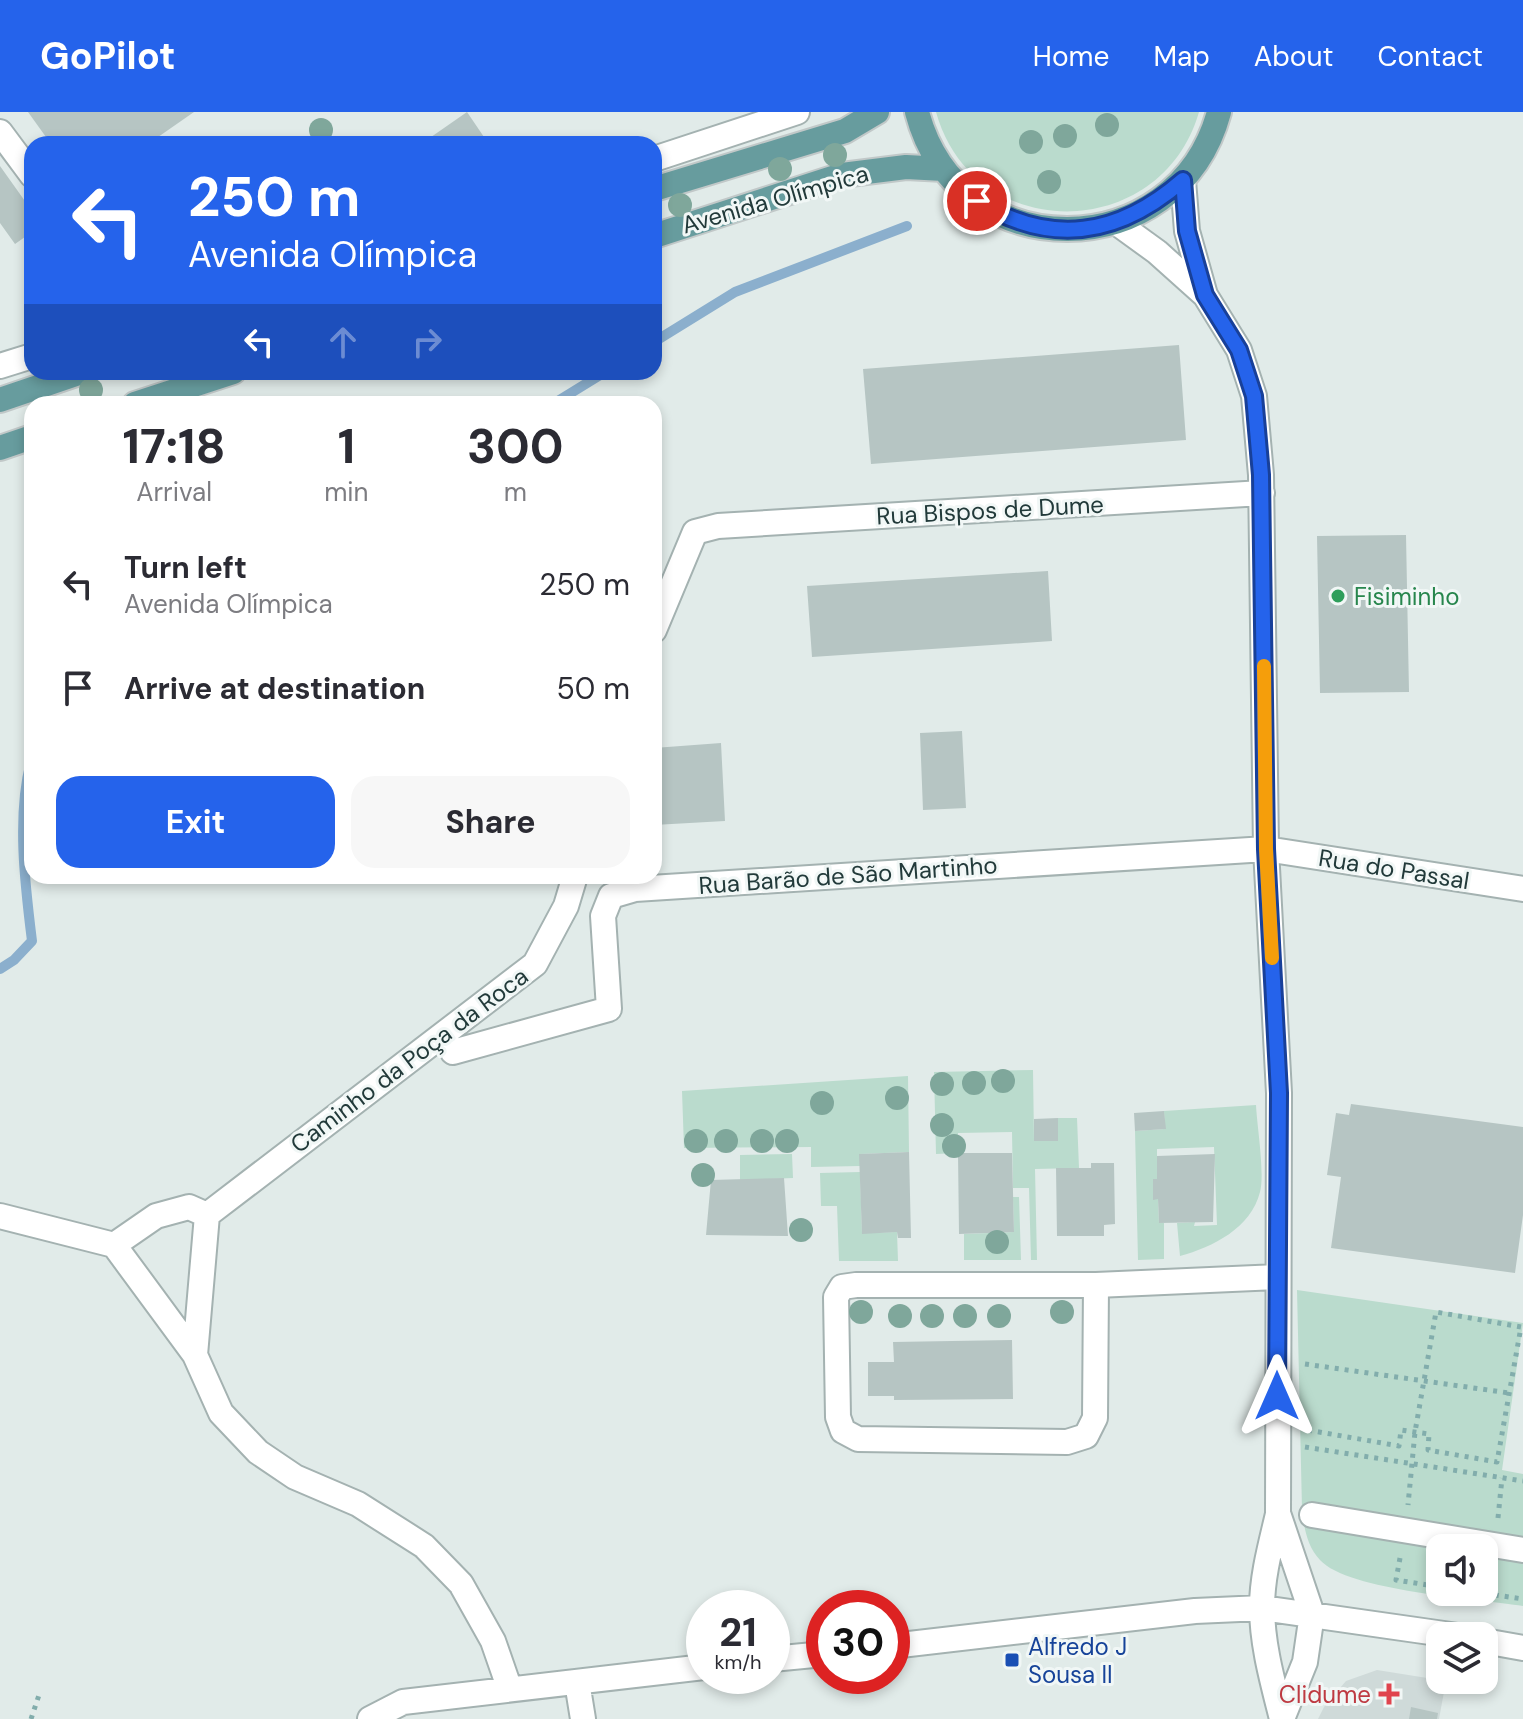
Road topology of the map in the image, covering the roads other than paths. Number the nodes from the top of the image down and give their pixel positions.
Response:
1 (797, 112) edge
2 (877, 112) edge
3 (917, 112) edge
4 (1219, 112) edge
5 (0, 132) edge
6 (662, 156) edge
7 (24, 164) edge
8 (944, 169) junction
9 (1183, 180) junction
10 (662, 187) edge
11 (1117, 223) junction
12 (662, 233) edge
13 (1205, 295) junction
14 (24, 358) edge
15 (0, 366) edge
16 (59, 380) edge
17 (208, 380) edge
18 (160, 396) edge
19 (0, 400) edge
20 (24, 440) edge
21 (0, 448) edge
22 (1262, 493) junction
23 (662, 611) edge
24 (1266, 849) junction
25 (573, 884) edge
26 (1523, 889) edge
27 (453, 1052) dead end
28 (207, 1215) junction
29 (0, 1216) edge
30 (114, 1245) junction
31 (1277, 1277) junction
32 (1096, 1285) junction
33 (195, 1355) junction
34 (1278, 1514) junction
35 (1312, 1515) dead end
36 (1523, 1550) edge
37 (1262, 1608) junction
38 (1312, 1614) junction
39 (1426, 1631) edge
40 (910, 1644) edge
41 (1498, 1644) edge
42 (1523, 1648) edge
43 (686, 1669) edge
44 (577, 1682) junction
45 (509, 1687) junction
46 (370, 1719) edge
47 (583, 1719) edge
48 (1282, 1719) edge

1 - 6 street
2 - 10 main road, Avenida Olímpica
3 - 8 main road
4 - 9 main road
5 - 7 street
8 - 11 main road
8 - 12 main road, Avenida Olímpica
9 - 11 main road
9 - 13 street
11 - 13 street
13 - 22 street
14 - 15 street
16 - 19 main road
17 - 18 main road
20 - 21 main road
22 - 23 street, Rua Bispos de Dume
22 - 24 street
24 - 26 street, Rua do Passal
24 - 27 street, Rua Barão de São Martinho
24 - 31 street
25 - 28 street, Caminho da Poça da Roca
28 - 30 street
28 - 33 street
29 - 30 street
30 - 33 street
31 - 32 street
31 - 34 street
32 - 32 street
33 - 45 street
34 - 37 street
34 - 38 street
35 - 36 street
37 - 38 street
37 - 40 street
37 - 48 street
38 - 39 street
38 - 48 street
41 - 42 street
43 - 44 street
44 - 45 street
44 - 47 street
45 - 46 street

